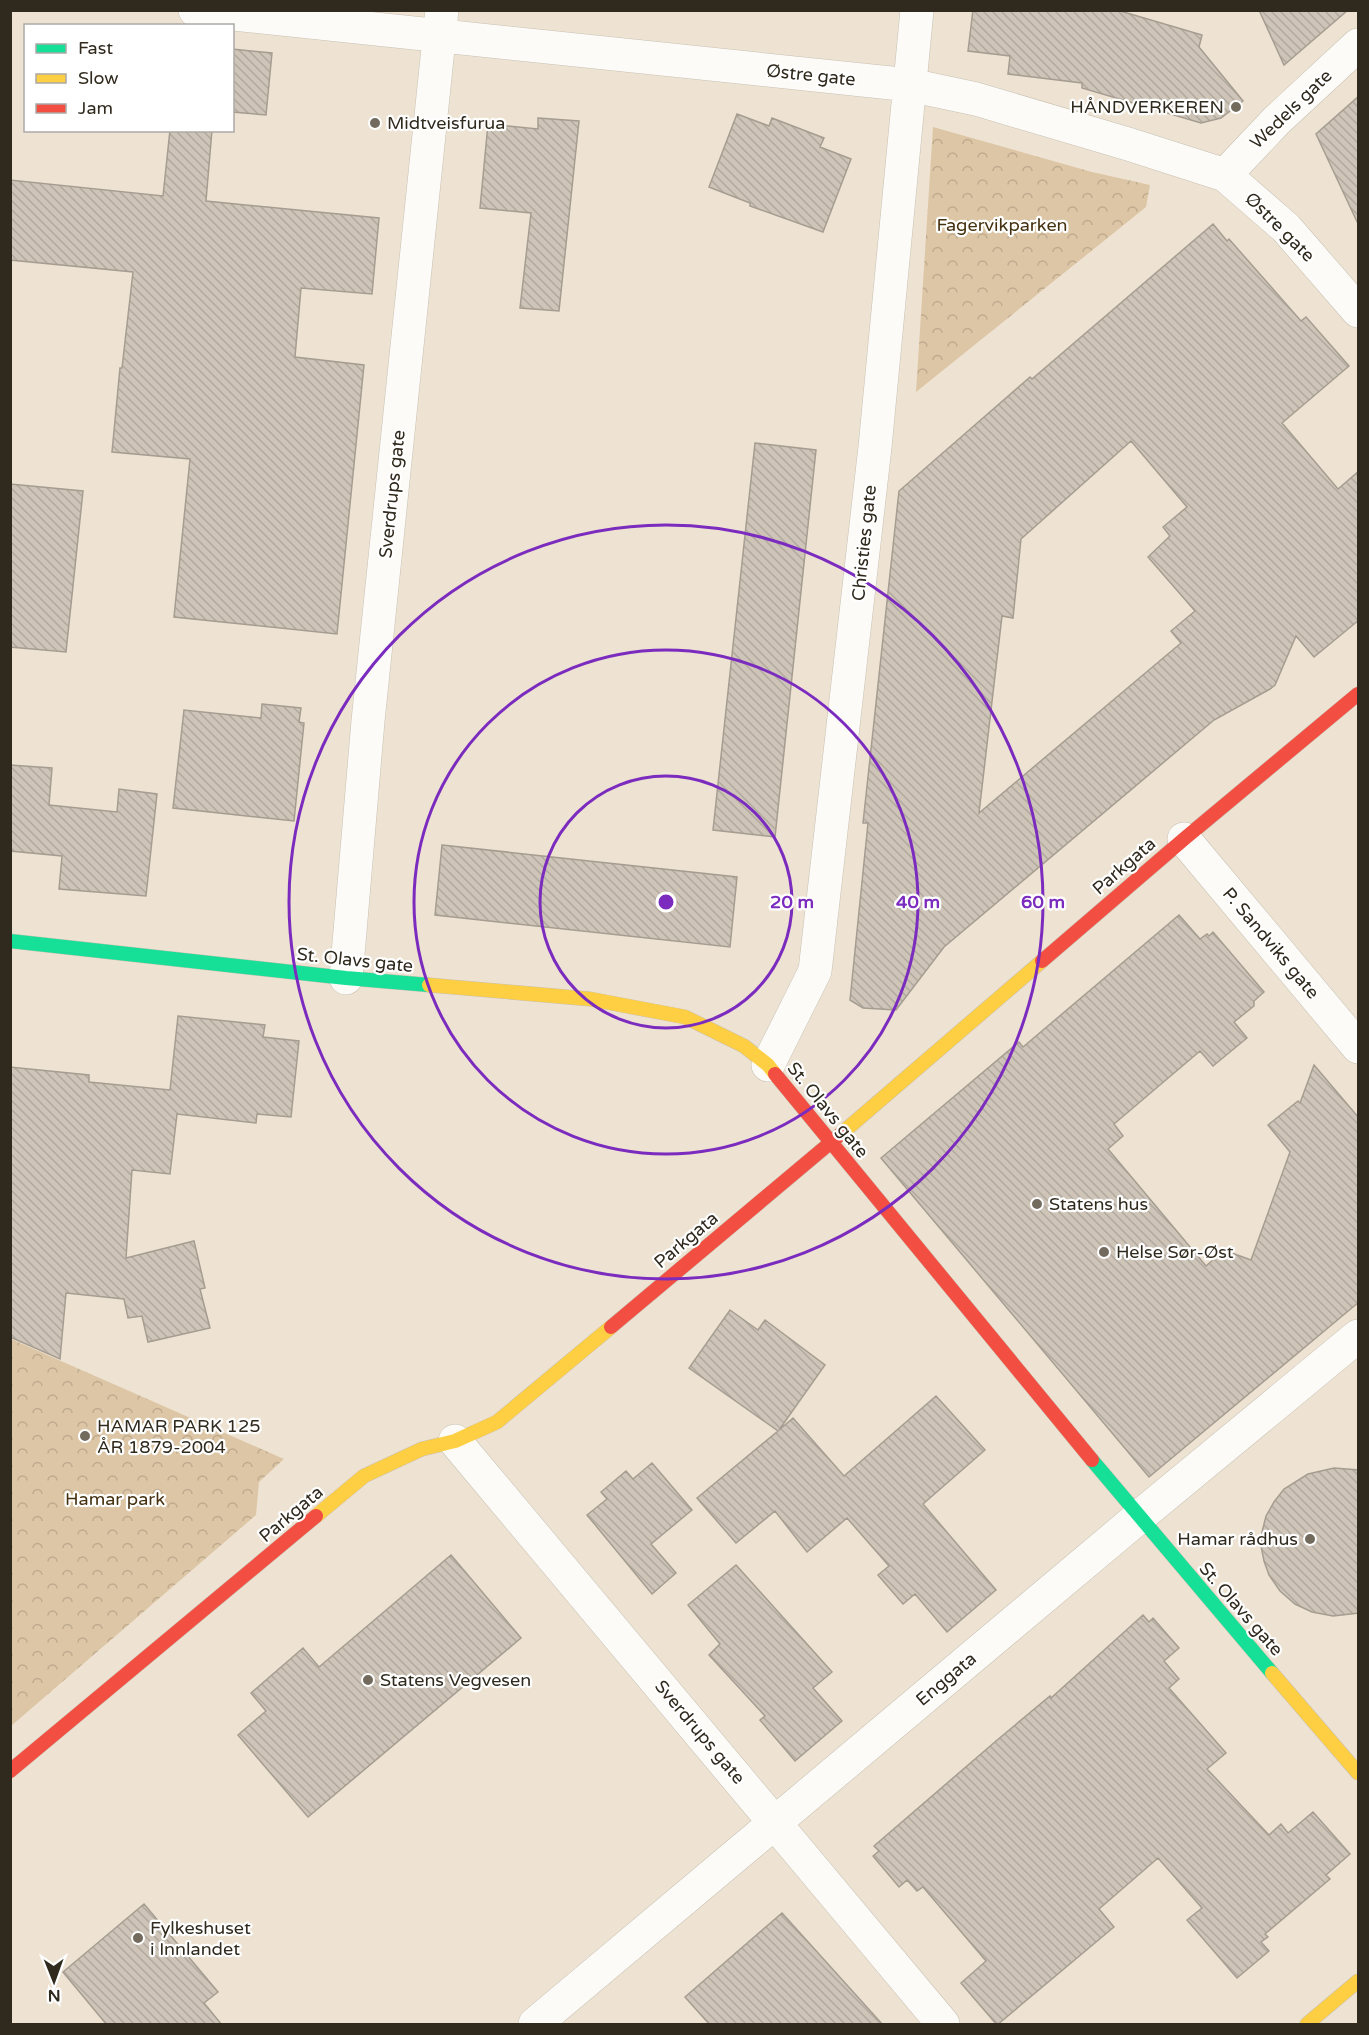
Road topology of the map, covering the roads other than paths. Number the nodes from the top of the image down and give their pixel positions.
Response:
1 (195, 10) edge
2 (917, 10) edge
3 (441, 23) edge
4 (1359, 45) edge
5 (910, 85) junction
6 (1225, 175) junction
7 (1359, 311) edge
8 (1359, 694) edge
9 (1184, 839) junction
10 (10, 941) edge
11 (346, 978) junction
12 (1359, 1047) edge
13 (768, 1065) junction
14 (832, 1142) junction
15 (1359, 1336) edge
16 (454, 1441) junction
17 (1139, 1517) junction
18 (10, 1771) edge
19 (1359, 1773) edge
20 (775, 1822) junction
21 (1359, 1981) edge
22 (535, 2025) edge
23 (943, 2025) edge
24 (1307, 2025) edge

1 - 3 street, Østre gate
2 - 5 street, Christies gate
3 - 5 street, Østre gate
3 - 11 street, Sverdrups gate
4 - 6 street, Wedels gate
5 - 6 street, Østre gate
5 - 13 street, Christies gate
6 - 7 street, Østre gate
8 - 9 main road, Parkgata
9 - 12 street, P. Sandviks gate
9 - 14 main road, Parkgata
10 - 11 main road, St. Olavs gate
11 - 13 main road, St. Olavs gate
13 - 14 main road, St. Olavs gate
14 - 16 main road, Parkgata
14 - 17 main road, St. Olavs gate
15 - 17 street, Enggata
16 - 18 main road, Parkgata
16 - 20 street, Sverdrups gate
17 - 19 main road, St. Olavs gate
17 - 20 street, Enggata
20 - 22 street, Enggata
20 - 23 street, Sverdrups gate
21 - 24 main road

